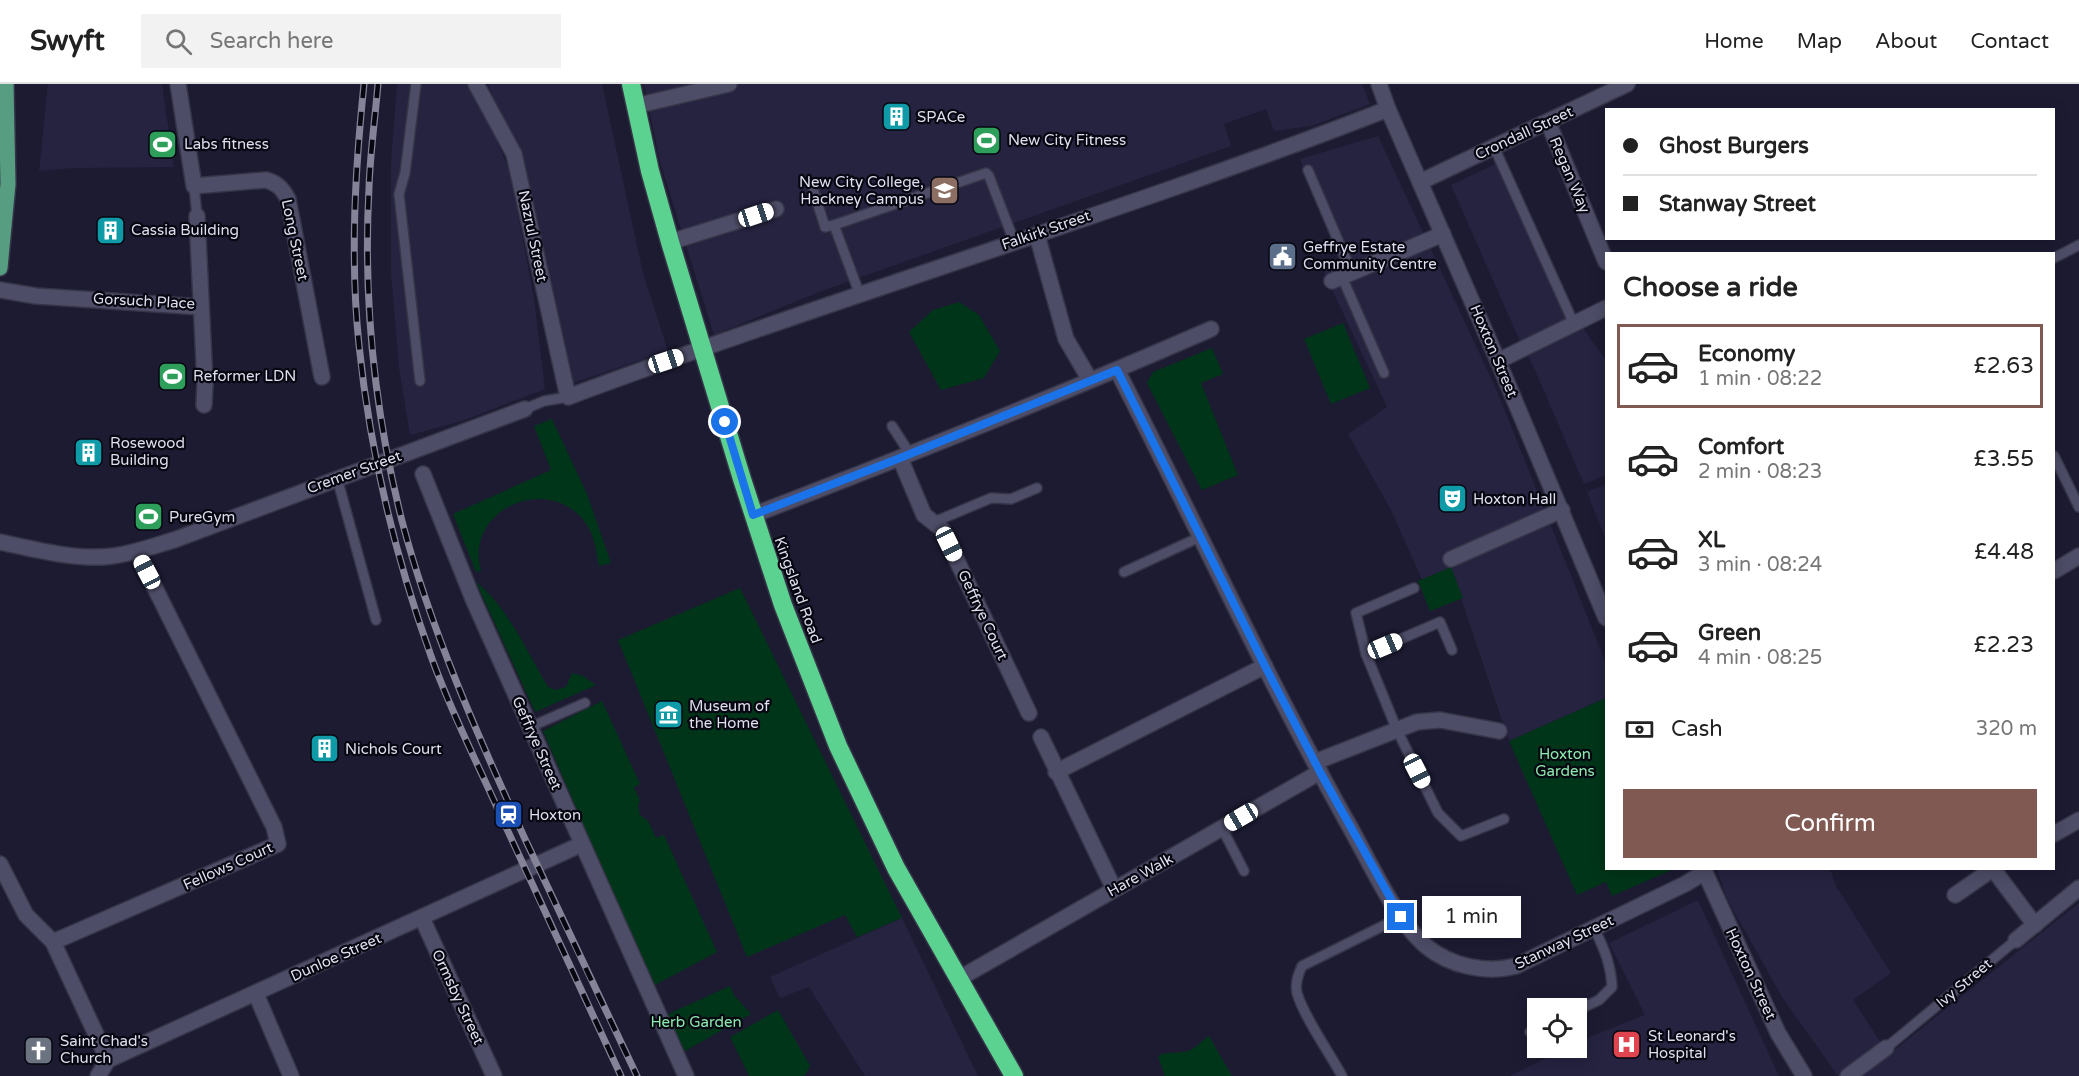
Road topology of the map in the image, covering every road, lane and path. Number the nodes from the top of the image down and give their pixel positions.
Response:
1 (6, 84) edge
2 (178, 84) edge
3 (416, 84) edge
4 (476, 84) edge
5 (631, 84) edge
6 (729, 84) edge
7 (1379, 84) edge
8 (1627, 84) edge
9 (635, 106) junction
10 (1388, 110) junction
11 (1548, 122) junction
12 (1494, 147) junction
13 (4, 154) edge
14 (1308, 170) dead end
15 (1420, 182) junction
16 (194, 186) junction
17 (813, 189) dead end
18 (776, 209) dead end
19 (197, 216) joint
20 (834, 225) junction
21 (1443, 234) junction
22 (1036, 235) junction
23 (1014, 241) junction
24 (670, 242) junction
25 (2079, 245) edge
26 (2055, 257) edge
27 (1605, 260) edge
28 (0, 268) edge
29 (1342, 277) junction
30 (0, 290) edge
31 (860, 295) junction
32 (201, 307) junction
33 (1605, 308) edge
34 (1574, 324) junction
35 (1211, 329) dead end
36 (702, 348) junction
37 (1498, 360) junction
38 (1117, 370) junction
39 (1384, 373) dead end
40 (322, 377) dead end
41 (1090, 380) junction
42 (420, 381) dead end
43 (568, 397) junction
44 (204, 405) dead end
45 (525, 409) joint
46 (892, 426) dead end
47 (905, 456) junction
48 (2055, 458) edge
49 (423, 474) dead end
50 (337, 478) junction
51 (1037, 488) dead end
52 (2079, 507) edge
53 (1562, 510) junction
54 (753, 515) junction
55 (934, 522) junction
56 (1200, 537) junction
57 (0, 542) edge
58 (136, 551) junction
59 (2079, 556) edge
60 (1451, 559) dead end
61 (2055, 570) edge
62 (147, 572) joint
63 (1124, 572) dead end
64 (1414, 588) dead end
65 (1605, 616) edge
66 (376, 620) dead end
67 (1452, 650) dead end
68 (1366, 654) junction
69 (1265, 666) junction
70 (585, 703) dead end
71 (1029, 713) dead end
72 (530, 728) junction
73 (1396, 730) junction
74 (1499, 731) dead end
75 (1041, 737) dead end
76 (1317, 767) junction
77 (1056, 772) junction
78 (1504, 819) dead end
79 (2079, 820) edge
80 (1222, 828) junction
81 (2055, 833) edge
82 (582, 844) junction
83 (0, 864) edge
84 (1704, 870) edge
85 (1992, 870) edge
86 (1995, 870) edge
87 (1244, 871) dead end
88 (2079, 888) edge
89 (1114, 889) junction
90 (1955, 894) dead end
91 (1401, 917) junction
92 (422, 918) junction
93 (2035, 925) junction
94 (1594, 928) junction
95 (2016, 940) joint
96 (53, 942) junction
97 (960, 978) junction
98 (256, 994) junction
99 (1587, 1006) edge
100 (1886, 1048) joint
101 (108, 1060) junction
102 (98, 1076) edge
103 (291, 1076) edge
104 (494, 1076) edge
105 (686, 1076) edge
106 (1014, 1076) edge
107 (1342, 1076) edge
108 (1804, 1076) edge
109 (1848, 1076) edge

1 - 13 main road
2 - 16 street
3 - 42 lane
4 - 43 street, Nazrul Street
5 - 9 highway, Kingsland Road
6 - 9 street
7 - 10 street, Hoxton Street
8 - 11 street, Crondall Street
9 - 24 highway, Kingsland Road
10 - 15 street, Hoxton Street
10 - 22 street, Falkirk Street
11 - 12 street, Crondall Street
11 - 27 street, Regan Way
12 - 15 street, Crondall Street
12 - 34 lane
13 - 28 main road
14 - 29 lane
15 - 21 street, Hoxton Street
16 - 19 lane
16 - 40 street, Long Street
17 - 20 lane
18 - 24 street
19 - 32 street, Gorsuch Place
20 - 23 lane
20 - 31 lane
21 - 29 street
21 - 37 street, Hoxton Street
22 - 23 street, Falkirk Street
22 - 41 street
23 - 31 street, Falkirk Street
24 - 36 highway, Kingsland Road
25 - 26 lane
29 - 39 lane
30 - 32 street, Gorsuch Place
31 - 36 street, Falkirk Street
32 - 44 street
33 - 34 street
34 - 37 street
35 - 38 street
36 - 43 street, Cremer Street
36 - 54 highway, Kingsland Road
37 - 53 street, Hoxton Street
38 - 41 street
38 - 56 street, Stanway Street
41 - 47 street
43 - 45 lane, Cremer Street
45 - 50 street, Cremer Street
46 - 47 lane
47 - 54 street
47 - 55 street, Geffrye Court
48 - 52 lane
49 - 72 street, Geffrye Street
50 - 58 street, Cremer Street
50 - 66 lane
51 - 55 lane
53 - 60 street
53 - 65 street, Hoxton Street
54 - 97 highway, Kingsland Road
55 - 71 street, Geffrye Court
56 - 63 lane
56 - 69 street, Stanway Street
57 - 58 street, Cremer Street
58 - 62 lane
59 - 61 street
62 - 96 street, Fellows Court
64 - 68 lane
67 - 68 lane
68 - 73 lane
69 - 76 street, Stanway Street
69 - 77 street
70 - 72 lane
72 - 82 street, Geffrye Street
73 - 74 street, Hare Walk
73 - 76 street, Hare Walk
73 - 78 lane
75 - 77 street
76 - 80 street, Hare Walk
76 - 91 street, Stanway Street
77 - 89 street
79 - 81 street
80 - 87 lane
80 - 89 street, Hare Walk
82 - 92 street, Dunloe Street
82 - 105 street, Geffrye Street
83 - 96 street
84 - 94 street, Stanway Street
84 - 108 street, Hoxton Street
85 - 90 street
86 - 93 street
88 - 93 street, Ivy Street
89 - 97 street, Hare Walk
91 - 94 street, Stanway Street
91 - 107 lane
92 - 98 street, Dunloe Street
92 - 104 street, Ormsby Street
93 - 95 street, Ivy Street
94 - 99 lane
95 - 100 lane, Ivy Street
96 - 101 street
97 - 106 highway, Kingsland Road
98 - 101 street, Dunloe Street
98 - 103 street
100 - 109 street, Ivy Street
101 - 102 street

